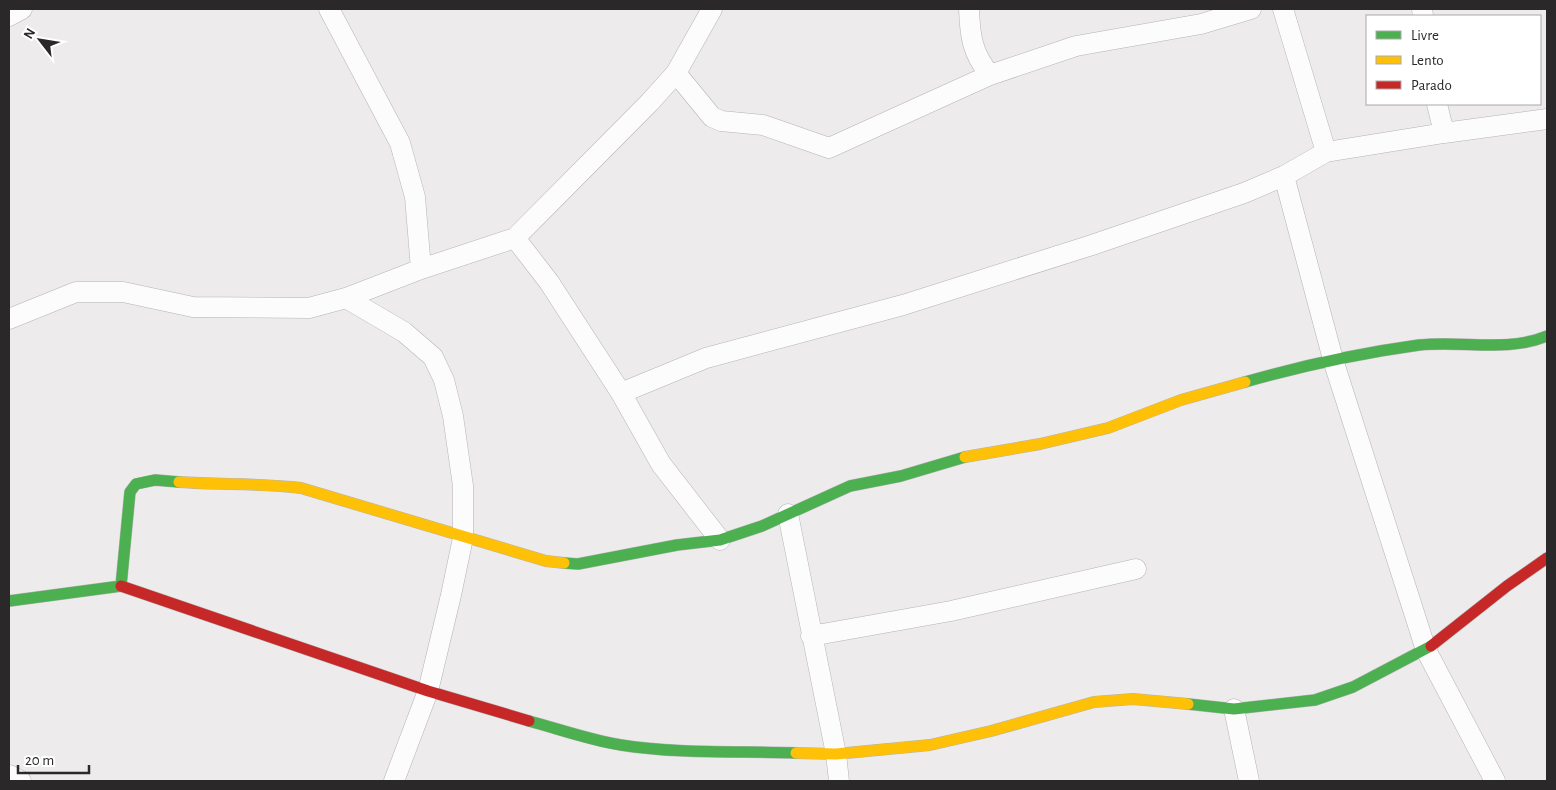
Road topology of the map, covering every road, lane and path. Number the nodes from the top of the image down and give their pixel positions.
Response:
1 (22, 9) edge
2 (329, 9) edge
3 (712, 9) edge
4 (968, 9) edge
5 (1250, 9) edge
6 (1283, 9) edge
7 (9, 16) edge
8 (676, 72) junction
9 (990, 75) junction
10 (1437, 105) edge
11 (1547, 119) edge
12 (1444, 133) junction
13 (1326, 152) junction
14 (1284, 176) junction
15 (515, 238) junction
16 (422, 269) junction
17 (346, 298) junction
18 (9, 319) edge
19 (1547, 336) edge
20 (1334, 362) junction
21 (620, 393) junction
22 (788, 514) junction
23 (463, 538) junction
24 (720, 540) junction
25 (1547, 558) edge
26 (1136, 569) dead end
27 (120, 586) junction
28 (9, 601) edge
29 (812, 636) junction
30 (1426, 650) junction
31 (428, 691) junction
32 (1234, 709) junction
33 (836, 754) junction
34 (9, 776) edge
35 (21, 781) edge
36 (394, 781) edge
37 (839, 781) edge
38 (1248, 781) edge
39 (1495, 781) edge

1 - 7 street
2 - 16 street
3 - 8 street
4 - 9 street
5 - 9 street
6 - 13 street
8 - 9 street
8 - 15 street
10 - 12 street
11 - 12 street
12 - 13 street
13 - 14 street
14 - 20 street
14 - 21 street
15 - 16 street
15 - 21 street
16 - 17 street
17 - 18 street
17 - 23 street
19 - 20 street
20 - 22 street
20 - 30 street
21 - 24 street
22 - 24 street
22 - 29 street
23 - 24 street
23 - 27 street
23 - 31 street
25 - 30 street
26 - 29 street
27 - 28 street
27 - 31 street
29 - 33 street
30 - 32 street
30 - 39 street
31 - 33 street
31 - 36 street
32 - 33 street
32 - 38 street
33 - 37 street
34 - 35 street

